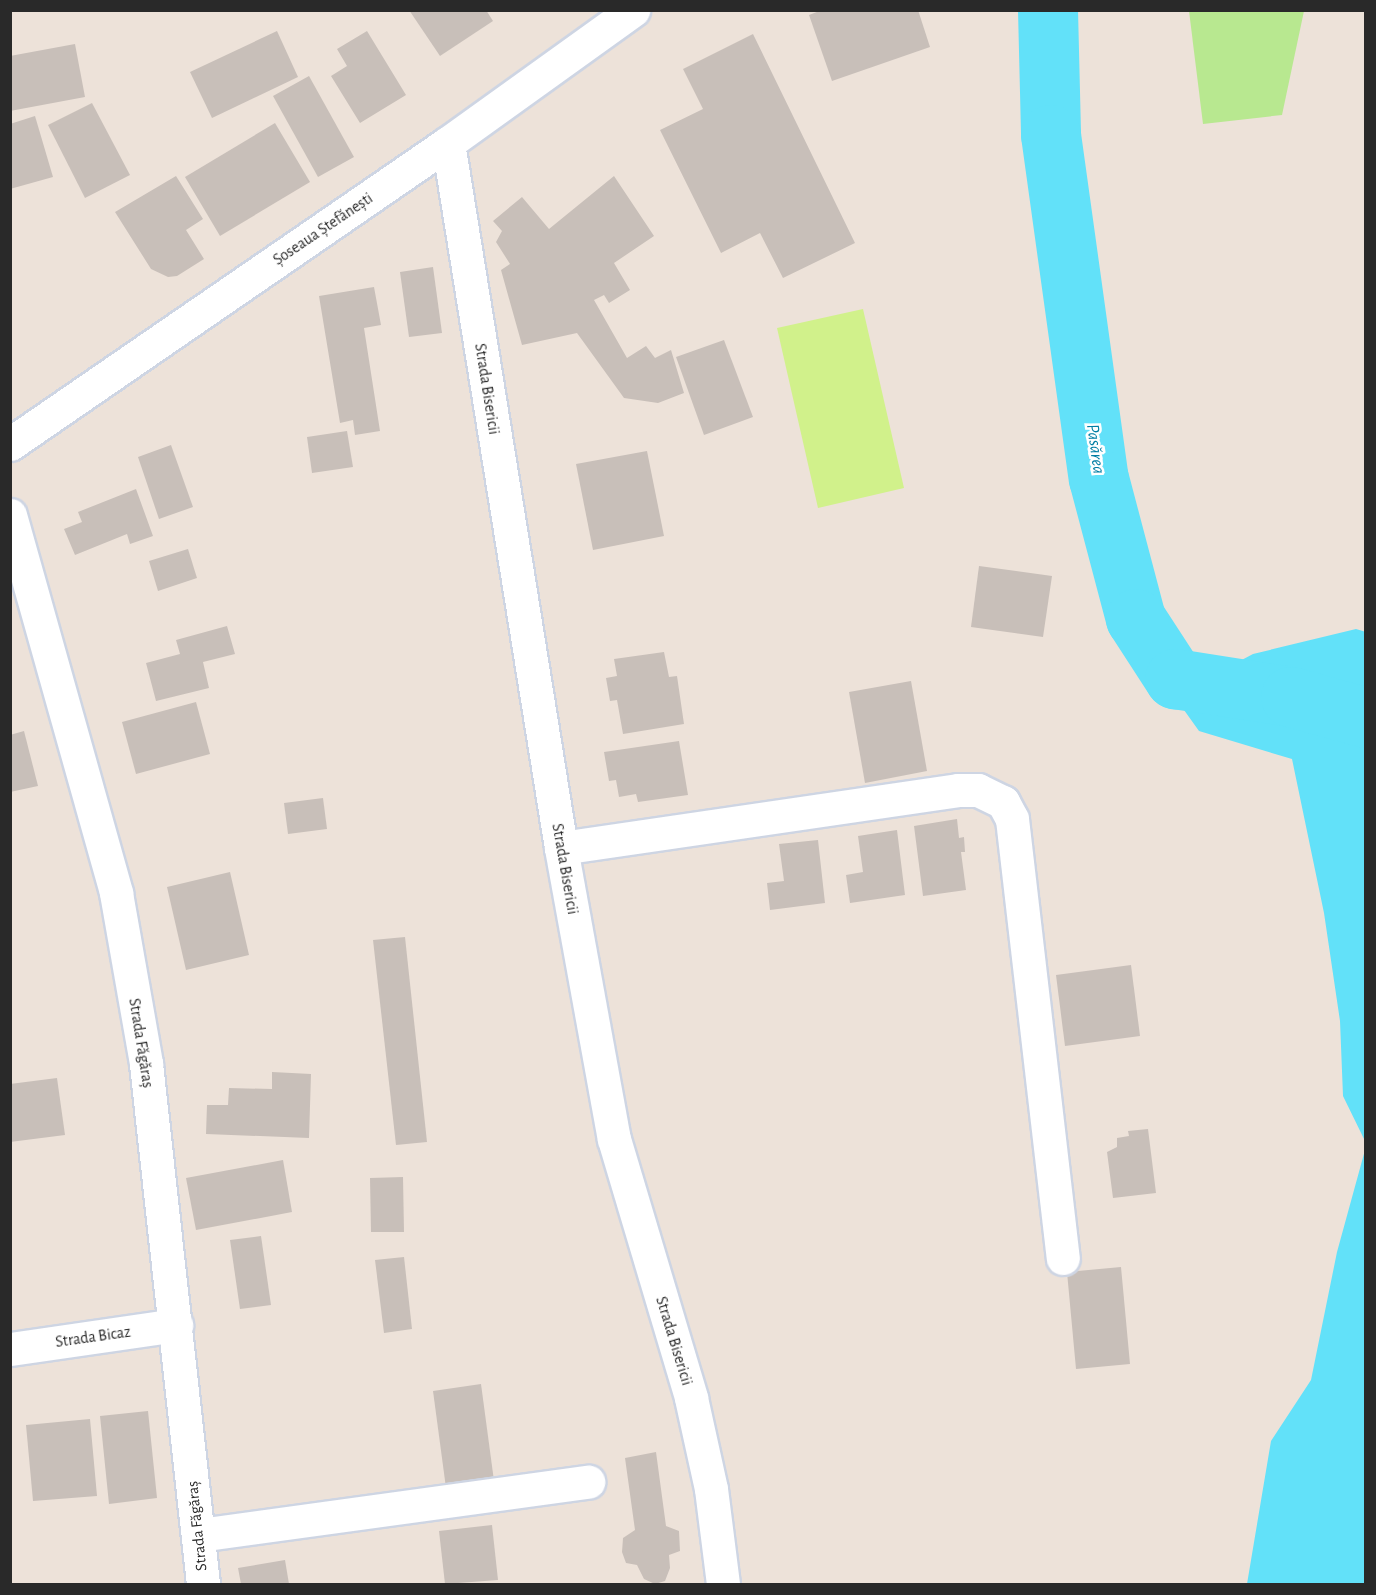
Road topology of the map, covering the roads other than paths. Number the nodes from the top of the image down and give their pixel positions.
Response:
1 (633, 10) edge
2 (448, 143) junction
3 (10, 444) edge
4 (10, 515) edge
5 (561, 848) junction
6 (1063, 1258) dead end
7 (176, 1325) junction
8 (10, 1349) edge
9 (588, 1482) dead end
10 (199, 1535) junction
11 (203, 1584) edge
12 (723, 1584) edge

1 - 2 street, Șoseaua Ștefănești
2 - 3 street, Șoseaua Ștefănești
2 - 5 street, Strada Bisericii
4 - 7 street, Strada Făgăraș
5 - 6 street
5 - 12 street, Strada Bisericii
7 - 8 street, Strada Bicaz
7 - 10 street, Strada Făgăraș
9 - 10 street
10 - 11 street, Strada Făgăraș

